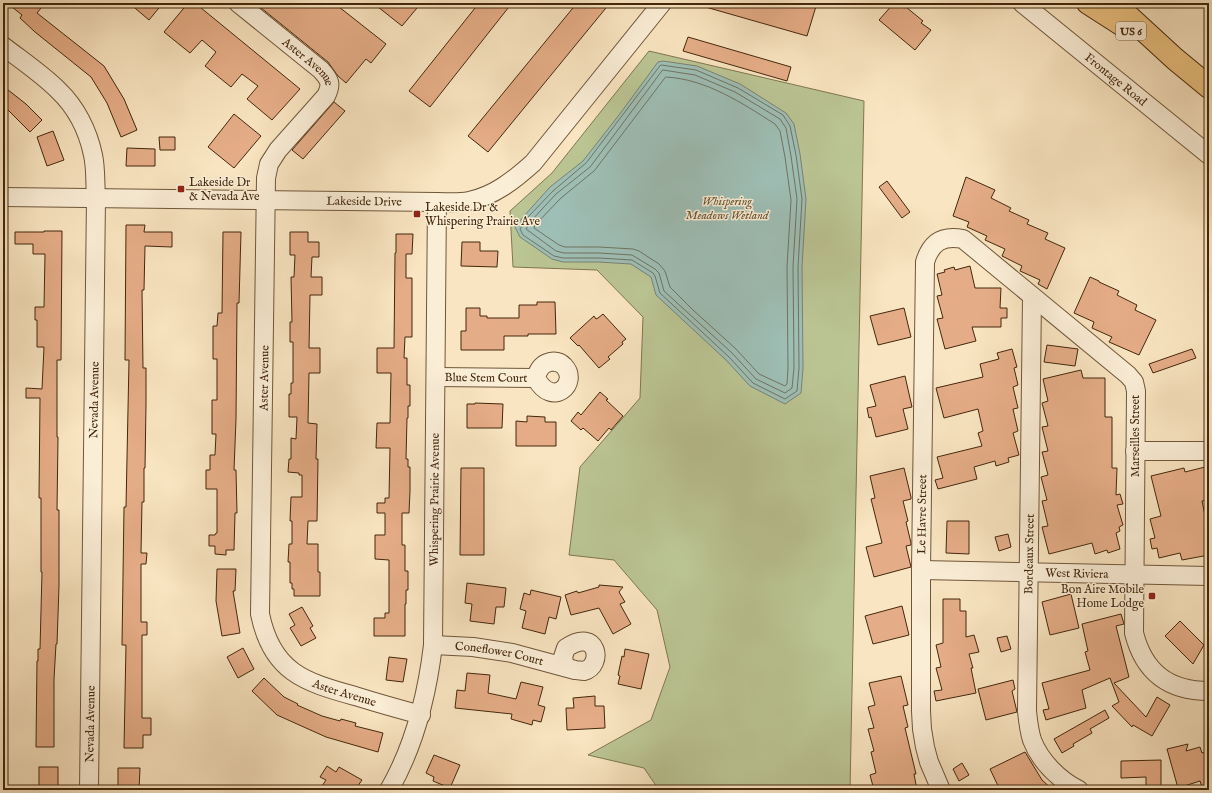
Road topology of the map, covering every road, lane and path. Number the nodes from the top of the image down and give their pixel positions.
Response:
1 (238, 3) edge
2 (662, 3) edge
3 (1022, 3) edge
4 (1088, 3) edge
5 (1114, 3) edge
6 (3, 46) edge
7 (1175, 59) junction
8 (1209, 87) edge
9 (1209, 155) edge
10 (3, 197) edge
11 (96, 198) junction
12 (266, 201) junction
13 (438, 202) junction
14 (940, 240) joint
15 (1032, 297) junction
16 (436, 377) junction
17 (536, 378) dead end
18 (1135, 451) junction
19 (1209, 451) edge
20 (921, 570) junction
21 (1029, 572) junction
22 (1133, 574) junction
23 (1209, 576) edge
24 (433, 645) junction
25 (565, 667) dead end
26 (1209, 691) edge
27 (421, 715) junction
28 (89, 790) edge
29 (389, 790) edge
30 (941, 790) edge
31 (1079, 790) edge

1 - 12 street, Aster Avenue
2 - 13 street, Lakeside Drive
3 - 9 street, Frontage Road
4 - 7 main road, US 6
5 - 7 main road, US 6
6 - 11 street, Nevada Avenue
7 - 8 main road, US 6
10 - 11 street, Lakeside Drive
11 - 12 street, Lakeside Drive
11 - 28 street, Nevada Avenue
12 - 13 street, Lakeside Drive
12 - 27 street, Aster Avenue
13 - 16 street, Whispering Prairie Avenue
14 - 15 street, Marseilles Street
14 - 20 street, Le Havre Street
15 - 18 street, Marseilles Street
15 - 21 street, Bordeaux Street
16 - 17 street, Blue Stem Court
16 - 24 street, Whispering Prairie Avenue
18 - 19 street
18 - 22 street, Marseilles Street
20 - 21 street, West Riviera
20 - 30 street, Le Havre Street
21 - 22 street, West Riviera
21 - 31 street, Bordeaux Street
22 - 23 street, West Riviera
22 - 26 street, Marseilles Street
24 - 25 street, Coneflower Court
24 - 27 street, Whispering Prairie Avenue
27 - 29 street, Whispering Prairie Avenue

